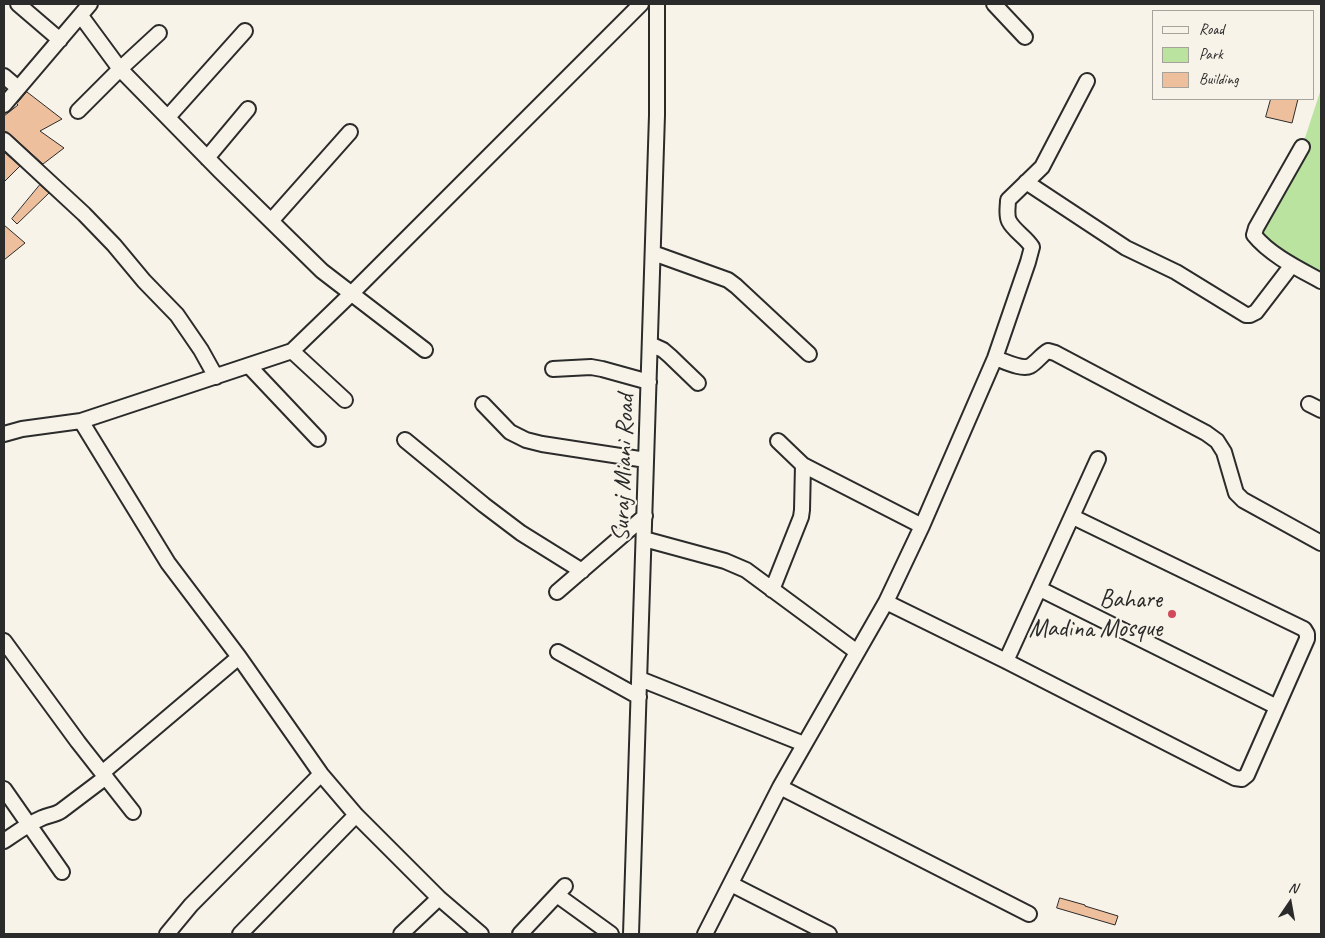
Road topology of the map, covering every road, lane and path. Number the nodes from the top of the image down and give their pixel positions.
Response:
1 (18, 4) edge
2 (90, 4) edge
3 (641, 4) edge
4 (657, 4) edge
5 (994, 4) edge
6 (81, 16) junction
7 (245, 31) dead end
8 (159, 33) dead end
9 (1026, 37) dead end
10 (60, 40) junction
11 (120, 69) junction
12 (4, 76) edge
13 (1087, 81) dead end
14 (18, 88) junction
15 (4, 105) edge
16 (248, 109) dead end
17 (78, 111) dead end
18 (168, 118) junction
19 (350, 132) dead end
20 (4, 140) edge
21 (1302, 147) dead end
22 (207, 158) junction
23 (1026, 182) junction
24 (271, 221) junction
25 (653, 253) junction
26 (1292, 265) junction
27 (1321, 281) edge
28 (351, 294) junction
29 (650, 344) junction
30 (425, 350) dead end
31 (292, 351) junction
32 (809, 354) dead end
33 (995, 358) junction
34 (249, 366) junction
35 (553, 369) dead end
36 (216, 377) junction
37 (649, 382) junction
38 (698, 383) dead end
39 (345, 400) dead end
40 (483, 404) dead end
41 (80, 422) junction
42 (4, 434) edge
43 (318, 439) dead end
44 (405, 440) dead end
45 (778, 441) dead end
46 (1098, 459) dead end
47 (646, 460) junction
48 (803, 465) junction
49 (645, 516) junction
50 (1073, 517) junction
51 (922, 526) junction
52 (644, 539) junction
53 (1321, 543) edge
54 (582, 571) junction
55 (1040, 589) junction
56 (772, 590) junction
57 (557, 592) dead end
58 (886, 602) junction
59 (4, 641) edge
60 (558, 652) dead end
61 (858, 652) junction
62 (239, 657) junction
63 (1006, 661) junction
64 (640, 679) junction
65 (639, 697) junction
66 (1277, 707) junction
67 (804, 744) junction
68 (321, 774) junction
69 (104, 775) junction
70 (780, 787) junction
71 (4, 789) edge
72 (133, 812) dead end
73 (356, 815) junction
74 (29, 824) junction
75 (4, 841) edge
76 (62, 872) dead end
77 (731, 884) junction
78 (439, 898) junction
79 (1030, 914) dead end
80 (168, 934) edge
81 (240, 934) edge
82 (402, 934) edge
83 (481, 934) edge
84 (520, 934) edge
85 (611, 934) edge
86 (631, 934) edge
87 (705, 934) edge
88 (829, 934) edge

1 - 10 street
2 - 6 street
3 - 28 street
4 - 25 street, Suraj Miani Road
5 - 9 street
6 - 10 street
6 - 11 street
7 - 18 street
8 - 11 street
10 - 14 street
11 - 17 street
11 - 18 street
12 - 14 street
13 - 23 street
14 - 15 street
16 - 22 street
18 - 22 street
19 - 24 street
20 - 36 street
21 - 26 street
22 - 24 street
23 - 26 street
23 - 33 street
24 - 28 street
25 - 29 street, Suraj Miani Road
25 - 32 street
26 - 27 street
28 - 30 street
28 - 31 street
29 - 37 street, Suraj Miani Road
29 - 38 street
31 - 34 street
31 - 39 street
33 - 51 street
33 - 53 street
34 - 36 street
34 - 43 street
35 - 37 street
36 - 41 street
37 - 47 street, Suraj Miani Road
40 - 47 street
41 - 42 street
41 - 62 street
44 - 54 street
45 - 48 street
46 - 50 street
47 - 49 street, Suraj Miani Road
48 - 51 street
48 - 56 street
49 - 52 street, Suraj Miani Road
49 - 54 street
50 - 55 street
50 - 66 street
51 - 58 street
52 - 56 street
52 - 64 street, Suraj Miani Road
54 - 57 street
55 - 63 street
55 - 66 street
56 - 61 street
58 - 61 street
58 - 63 street
59 - 69 street
60 - 65 street
61 - 67 street
62 - 68 street
62 - 69 street
63 - 66 street
64 - 65 street, Suraj Miani Road
64 - 67 street
65 - 86 street, Suraj Miani Road
67 - 70 street
68 - 73 street
68 - 80 street
69 - 72 street
69 - 74 street
70 - 77 street
70 - 79 street
71 - 74 street
73 - 78 street
73 - 81 street
74 - 75 street
74 - 76 street
77 - 87 street
77 - 88 street
78 - 82 street
78 - 83 street
84 - 85 street

